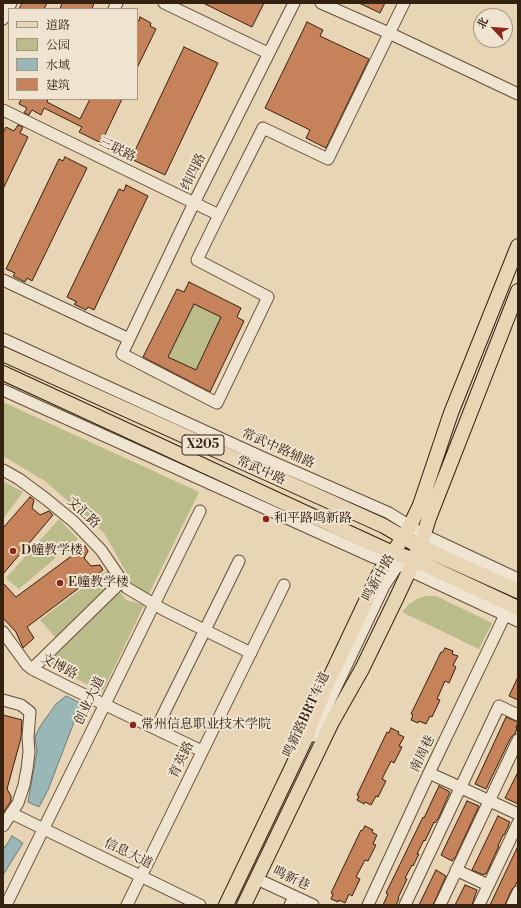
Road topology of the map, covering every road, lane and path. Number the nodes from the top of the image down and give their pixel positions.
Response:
1 (164, 3) edge
2 (294, 3) edge
3 (321, 3) edge
4 (404, 3) edge
5 (8, 9) edge
6 (3, 19) edge
7 (390, 33) junction
8 (268, 53) junction
9 (518, 94) edge
10 (3, 110) edge
11 (194, 203) junction
12 (219, 215) junction
13 (518, 246) edge
14 (3, 280) edge
15 (518, 292) edge
16 (3, 339) edge
17 (129, 339) junction
18 (3, 354) edge
19 (3, 373) edge
20 (3, 390) edge
21 (3, 470) edge
22 (200, 511) dead end
23 (406, 531) junction
24 (408, 558) junction
25 (239, 561) dead end
26 (518, 579) edge
27 (122, 581) junction
28 (284, 585) dead end
29 (518, 591) edge
30 (153, 604) junction
31 (518, 608) edge
32 (505, 615) junction
33 (518, 621) edge
34 (205, 631) junction
35 (3, 632) edge
36 (251, 653) junction
37 (32, 669) junction
38 (3, 700) edge
39 (104, 704) junction
40 (518, 715) edge
41 (156, 729) junction
42 (518, 740) edge
43 (202, 751) junction
44 (429, 772) junction
45 (461, 787) junction
46 (489, 800) junction
47 (11, 813) junction
48 (518, 814) edge
49 (518, 823) edge
50 (3, 826) edge
51 (43, 828) junction
52 (456, 870) junction
53 (141, 876) junction
54 (257, 879) junction
55 (488, 885) junction
56 (518, 892) edge
57 (6, 905) edge
58 (126, 905) edge
59 (200, 905) edge
60 (226, 905) edge
61 (232, 905) edge
62 (238, 905) edge
63 (244, 905) edge
64 (313, 905) edge
65 (368, 905) edge
66 (405, 905) edge
67 (440, 905) edge
68 (479, 905) edge
69 (512, 905) edge

1 - 8 street
2 - 8 street, 纬四路
3 - 7 street
4 - 7 street
5 - 6 street
7 - 9 street
7 - 12 street
8 - 11 street, 纬四路
10 - 11 street, 三联路
11 - 12 street, 三联路
11 - 17 street, 纬四路
12 - 17 street, 纬四路
13 - 23 main road, 鸣新中路
14 - 17 street
15 - 24 main road, 鸣新中路
16 - 23 street, 常武中路辅路
18 - 23 main road, 常武中路 / X205
19 - 24 main road, 常武中路 / X205
20 - 24 street
21 - 27 street, 文汇路
22 - 30 street, 创业大道
23 - 24 main road, 鸣新中路
23 - 24 main road
24 - 26 street
24 - 29 main road, 常武中路 / X205
24 - 31 main road, 常武中路 / X205
24 - 32 street
24 - 54 main road, 鸣新中路
24 - 60 main road, 鸣新中路
24 - 61 street, 鸣新路BRT车道
24 - 62 street, 鸣新路BRT车道
25 - 34 street
27 - 30 street, 文汇路
27 - 37 street
28 - 36 street, 育英路
30 - 34 street, 文汇路
30 - 39 street, 创业大道
32 - 33 street
32 - 44 street, 南周巷
34 - 36 street, 文汇路
34 - 41 street
35 - 37 street, 文博路
36 - 43 street, 育英路
37 - 39 street, 文博路
38 - 47 street
39 - 41 street, 文博路
39 - 51 street, 创业大道
40 - 45 street
41 - 43 street, 文博路
42 - 46 street
43 - 53 street, 育英路
44 - 45 street
44 - 65 street, 南周巷
45 - 46 street
45 - 66 street
46 - 48 street
46 - 52 street
47 - 50 street
47 - 51 street, 信息大道
49 - 55 street
51 - 53 street, 信息大道
51 - 57 street, 创业大道
52 - 55 street
52 - 67 street
53 - 58 street, 育英路
53 - 59 street, 信息大道
54 - 63 main road, 鸣新中路
54 - 64 street, 鸣新巷
55 - 68 street
56 - 69 street

